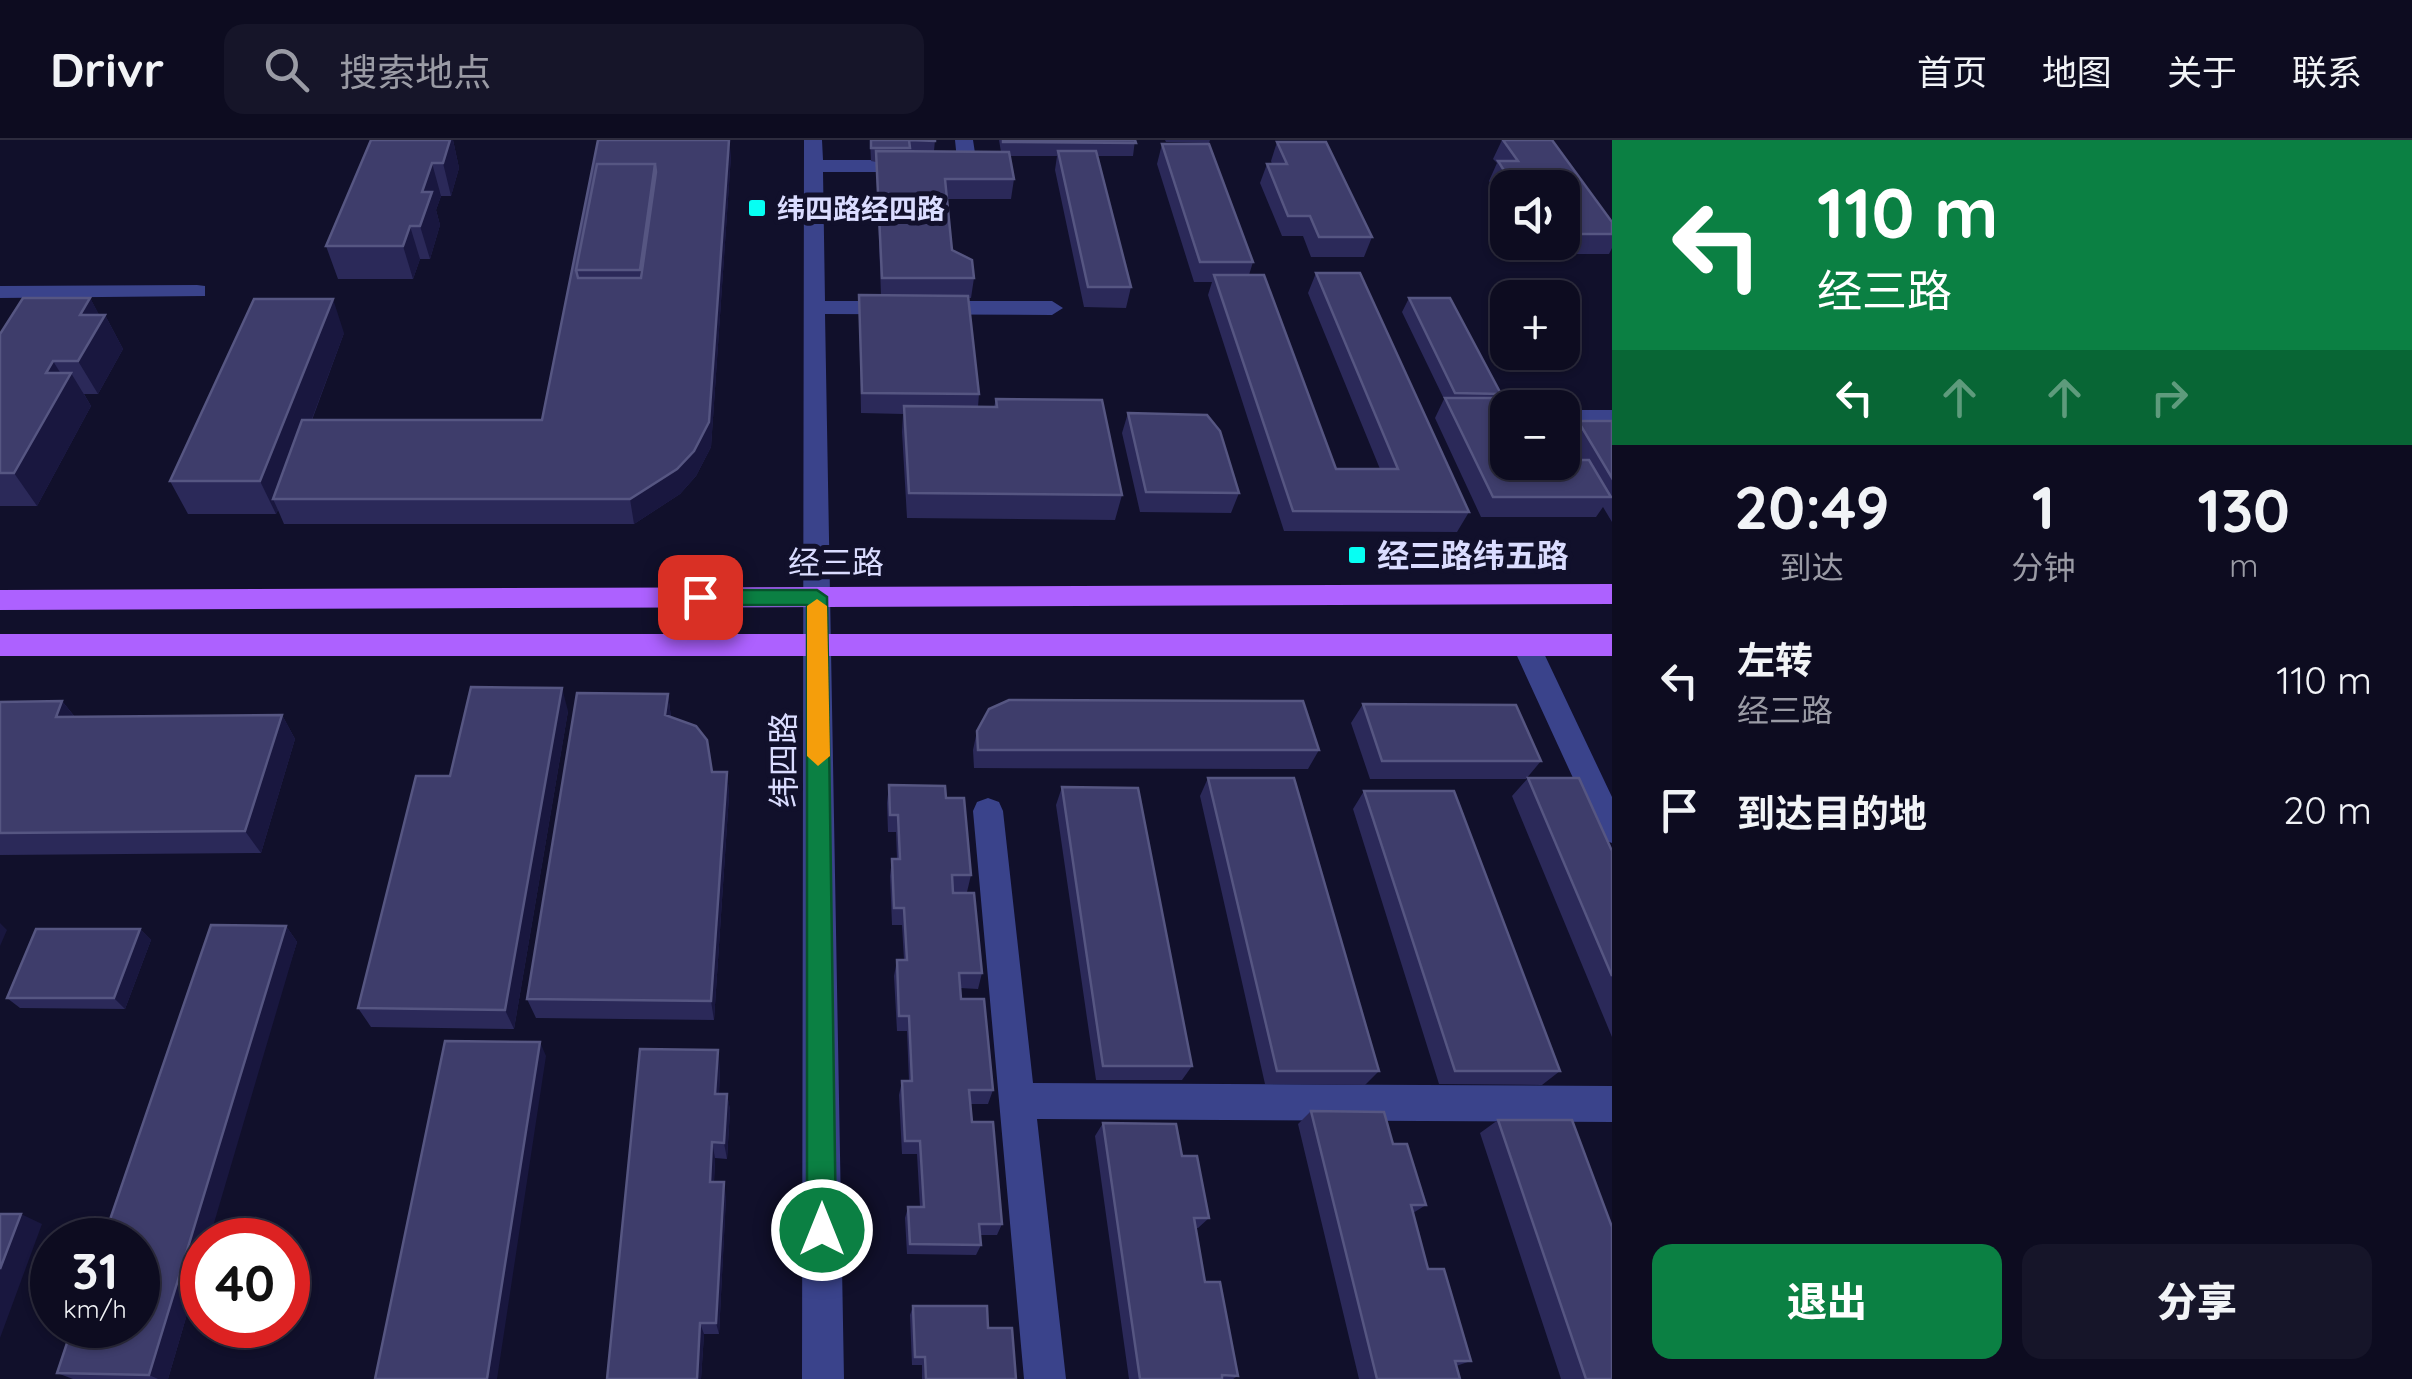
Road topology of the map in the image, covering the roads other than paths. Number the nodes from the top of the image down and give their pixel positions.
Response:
1 (964, 140) edge
2 (813, 153) edge
3 (0, 292) edge
4 (198, 292) dead end
5 (814, 307) junction
6 (1052, 308) dead end
7 (1580, 418) edge
8 (1612, 418) edge
9 (1612, 594) edge
10 (817, 597) junction
11 (0, 600) edge
12 (1526, 644) junction
13 (1612, 644) edge
14 (0, 645) edge
15 (818, 645) junction
16 (988, 811) dead end
17 (1612, 830) edge
18 (1017, 1102) junction
19 (1612, 1104) edge
20 (823, 1379) edge
21 (1045, 1379) edge

1 - 2 street
2 - 5 street, 纬四路
3 - 4 street
5 - 6 street
5 - 10 street, 纬四路
7 - 8 street
9 - 10 main road, 经三路
10 - 11 main road, 经三路
10 - 15 street, 纬四路
12 - 13 main road
12 - 15 main road
12 - 17 street
14 - 15 main road
15 - 20 street, 纬四路
16 - 18 street
18 - 19 street
18 - 21 street

